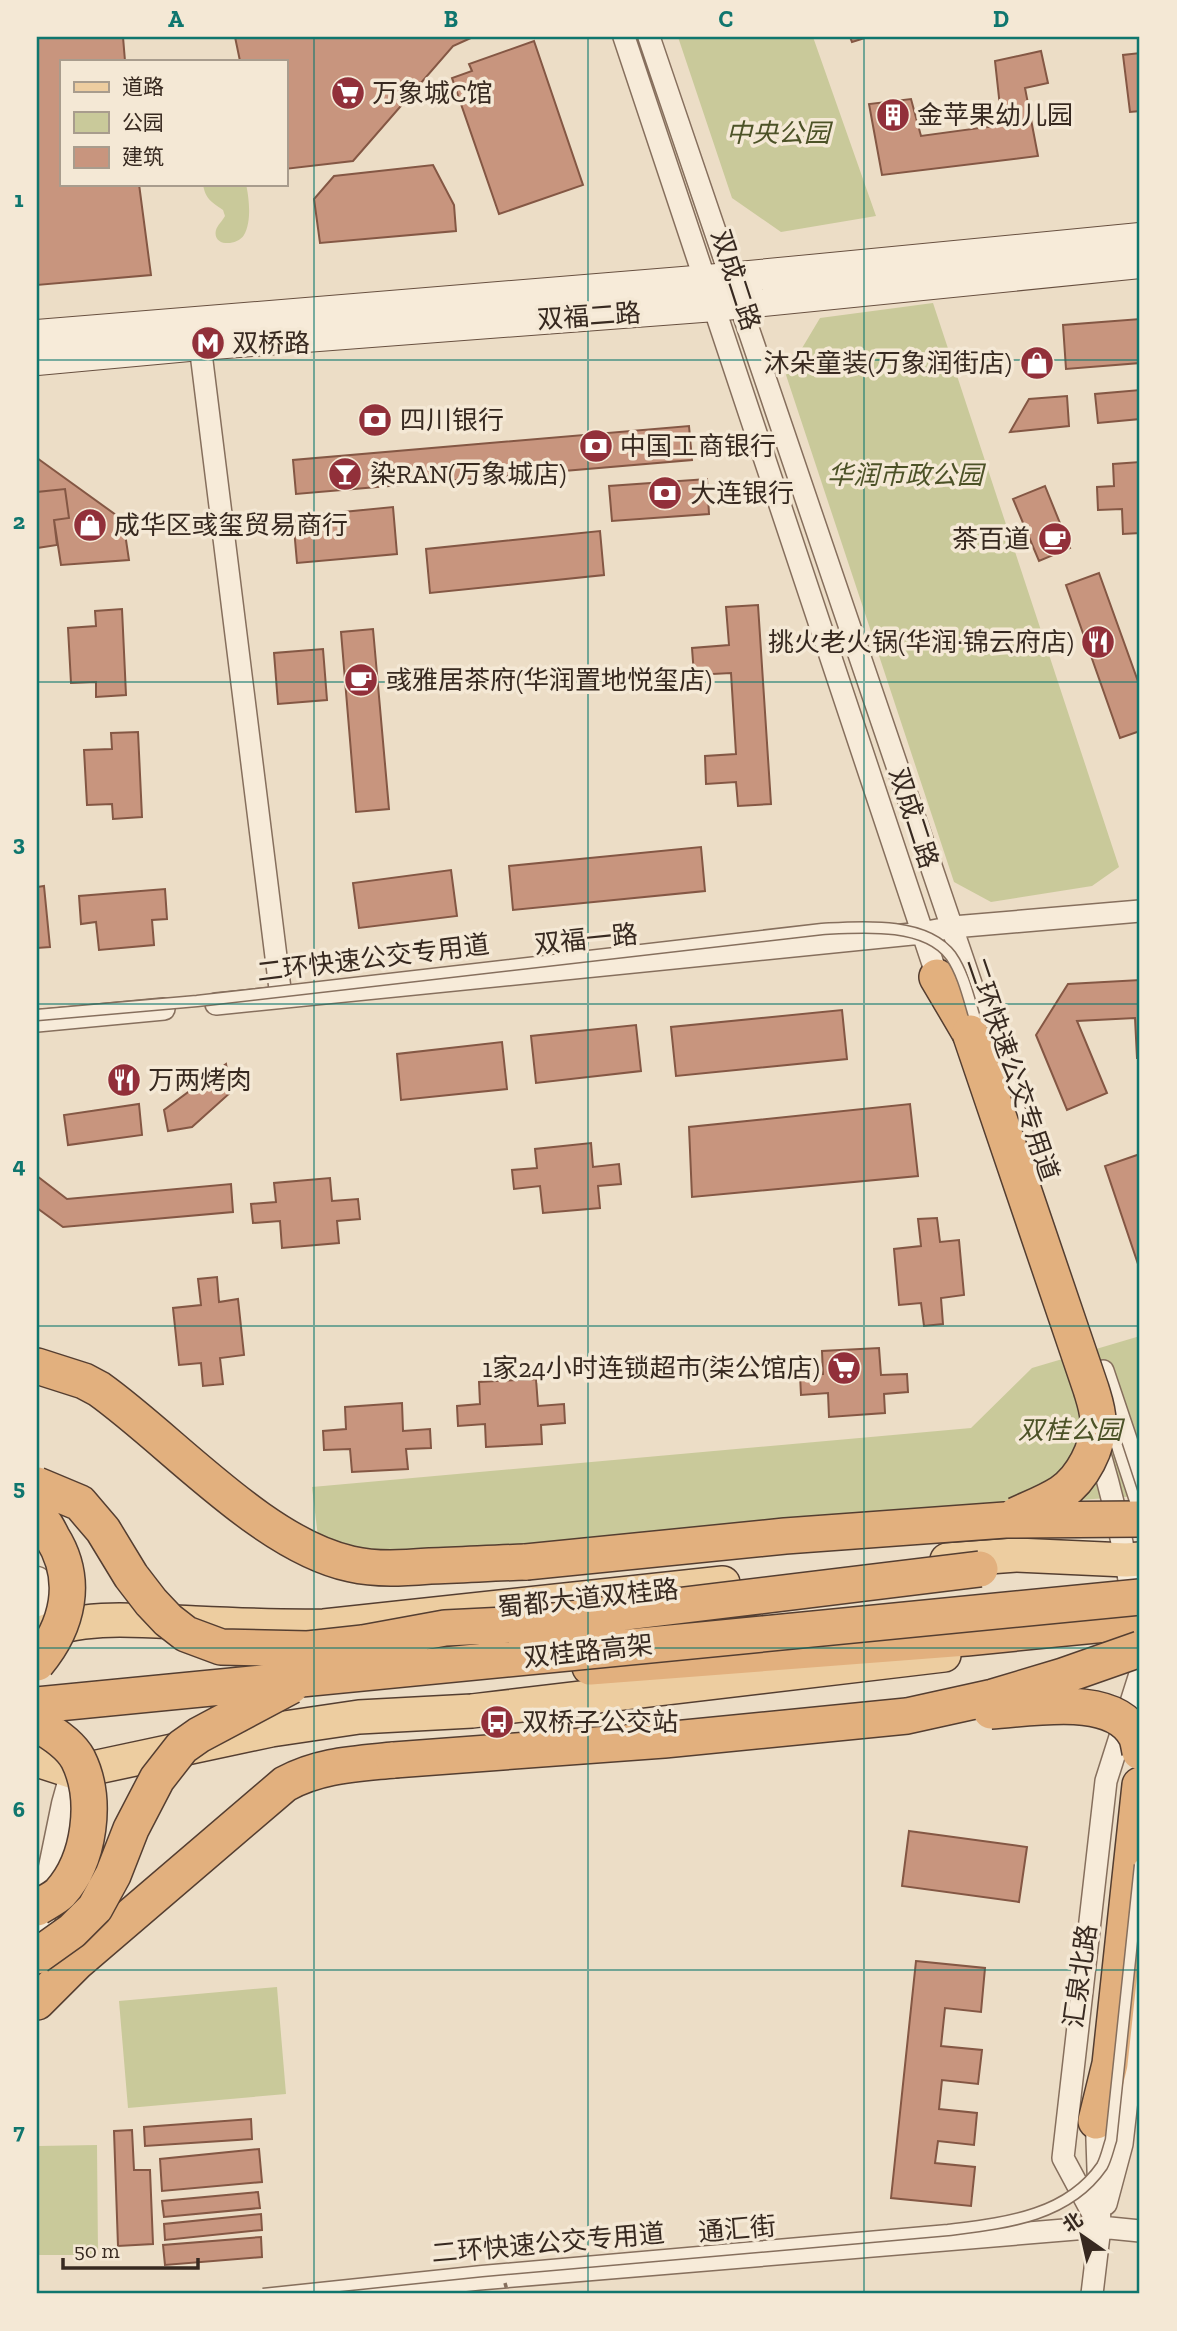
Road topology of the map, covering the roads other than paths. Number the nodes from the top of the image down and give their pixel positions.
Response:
1 (624, 37) edge
2 (649, 37) edge
3 (1140, 237) edge
4 (1140, 262) edge
5 (723, 292) junction
6 (37, 335) edge
7 (200, 345) junction
8 (37, 360) edge
9 (1140, 911) edge
10 (953, 927) junction
11 (922, 933) junction
12 (937, 977) junction
13 (281, 997) junction
14 (37, 1015) edge
15 (37, 1021) edge
16 (37, 1366) edge
17 (1140, 1481) edge
18 (37, 1485) edge
19 (37, 1515) edge
20 (1140, 1519) edge
21 (1005, 1520) junction
22 (1136, 1565) edge
23 (980, 1569) joint
24 (37, 1580) edge
25 (255, 1626) junction
26 (1140, 1627) edge
27 (445, 1629) junction
28 (45, 1631) edge
29 (221, 1647) junction
30 (37, 1663) edge
31 (304, 1666) junction
32 (1140, 1674) edge
33 (37, 1685) edge
34 (37, 1704) edge
35 (907, 1716) junction
36 (37, 1724) edge
37 (262, 1731) junction
38 (1140, 1735) edge
39 (1140, 1752) edge
40 (37, 1760) edge
41 (74, 1772) junction
42 (1140, 1785) edge
43 (1140, 1865) edge
44 (37, 1908) edge
45 (37, 1940) edge
46 (37, 1956) edge
47 (1131, 1973) edge
48 (37, 2002) edge
49 (1096, 2121) junction
50 (1100, 2227) junction
51 (1140, 2231) edge
52 (480, 2286) edge
53 (263, 2294) edge
54 (339, 2294) edge
55 (1092, 2294) edge

1 - 5 street, 双成二路
2 - 5 street, 双成二路
3 - 5 main road, 双福二路
4 - 5 main road, 双福二路
5 - 6 main road, 双福二路
5 - 7 main road, 双福二路
5 - 10 street, 双成二路
5 - 11 street, 双成二路
7 - 8 main road, 双福二路
7 - 13 street
9 - 10 street, 双福一路
10 - 11 street, 双福一路
10 - 17 street, 双成二路
11 - 12 street, 双成二路
11 - 13 street, 双福一路
12 - 21 highway, bridge
12 - 22 street, 双成二路
13 - 15 street, 双福一路
14 - 20 lane, 二环快速公交专用道, bridge
16 - 21 highway, bridge
18 - 29 highway, bridge
19 - 30 highway, bridge
20 - 21 highway, bridge
22 - 23 main road
22 - 25 main road, 蜀都大道双桂路
22 - 26 street, 双成二路
22 - 31 highway, 双桂路高架
23 - 27 highway, bridge
24 - 28 street
25 - 28 main road, 蜀都大道双桂路
25 - 37 main road
26 - 31 highway, 双桂路高架, bridge
26 - 31 highway, bridge
26 - 35 highway, bridge
26 - 37 main road
27 - 29 highway, bridge
27 - 31 highway, bridge
29 - 31 highway, bridge
31 - 33 highway, 双桂路高架
31 - 34 highway, 双桂路高架, bridge
31 - 46 highway, bridge
32 - 50 street
35 - 39 highway, bridge
35 - 48 highway, bridge
36 - 44 highway, bridge
37 - 41 main road
38 - 49 street, 汇泉北路
40 - 41 main road
41 - 45 street
42 - 47 highway
43 - 53 lane, 二环快速公交专用道, bridge
47 - 49 highway
47 - 50 street, 汇泉北路
49 - 50 street, 汇泉北路
50 - 51 street, 通汇街
50 - 52 street, 通汇街
50 - 55 street, 汇泉北路
52 - 54 street, 通汇街

